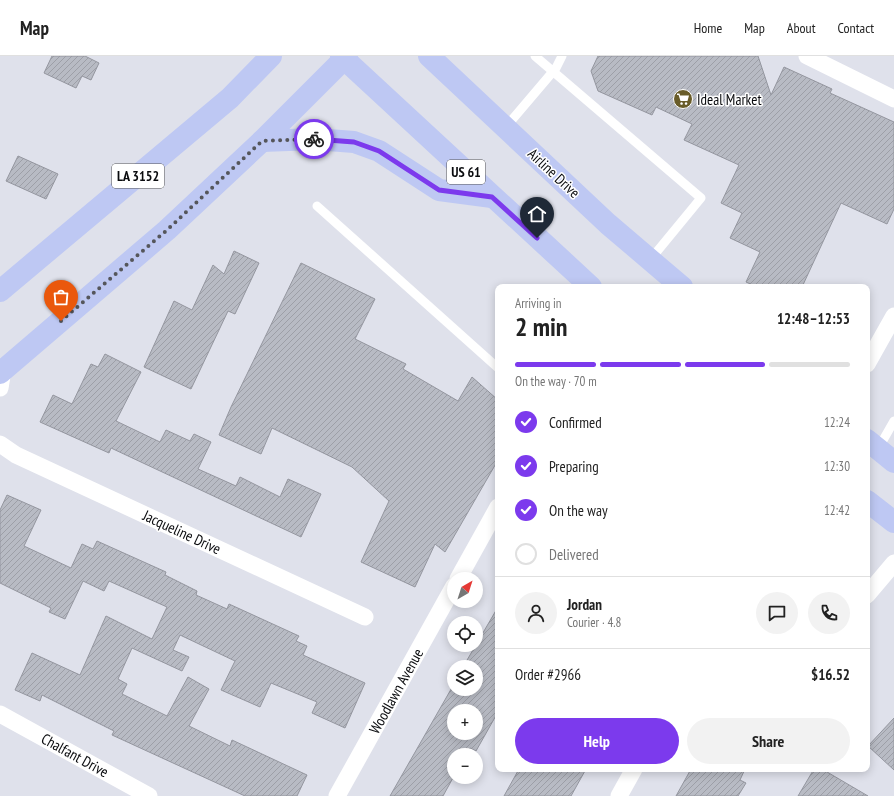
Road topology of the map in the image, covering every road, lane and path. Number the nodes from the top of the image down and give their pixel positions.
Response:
1 (271, 56) edge
2 (428, 56) edge
3 (535, 56) edge
4 (562, 56) edge
5 (807, 56) edge
6 (344, 57) edge
7 (553, 73) junction
8 (894, 99) edge
9 (505, 128) junction
10 (262, 141) junction
11 (492, 197) junction
12 (317, 206) dead end
13 (650, 260) junction
14 (588, 284) edge
15 (678, 284) edge
16 (0, 290) edge
17 (894, 316) edge
18 (870, 359) edge
19 (495, 365) edge
20 (1, 377) edge
21 (894, 421) edge
22 (0, 444) edge
23 (880, 450) edge
24 (870, 503) edge
25 (495, 512) edge
26 (894, 522) edge
27 (894, 564) edge
28 (462, 572) edge
29 (870, 592) edge
30 (447, 599) edge
31 (365, 617) dead end
32 (0, 714) edge
33 (632, 772) edge
34 (149, 796) edge
35 (337, 796) edge
36 (619, 796) edge

1 - 16 highway, LA 3152
2 - 9 highway, Airline Drive
3 - 7 lane
4 - 7 lane
5 - 8 street
6 - 10 highway
6 - 11 highway, US 61
7 - 9 lane
7 - 13 lane
9 - 13 highway, Airline Drive
10 - 11 highway
10 - 20 highway
11 - 14 highway, US 61
12 - 19 lane
13 - 15 highway, Airline Drive
17 - 18 street
21 - 23 lane
22 - 31 street, Jacqueline Drive
24 - 26 highway
25 - 28 street
27 - 29 street
30 - 35 street, Woodlawn Avenue
32 - 34 street, Chalfant Drive
33 - 36 street

